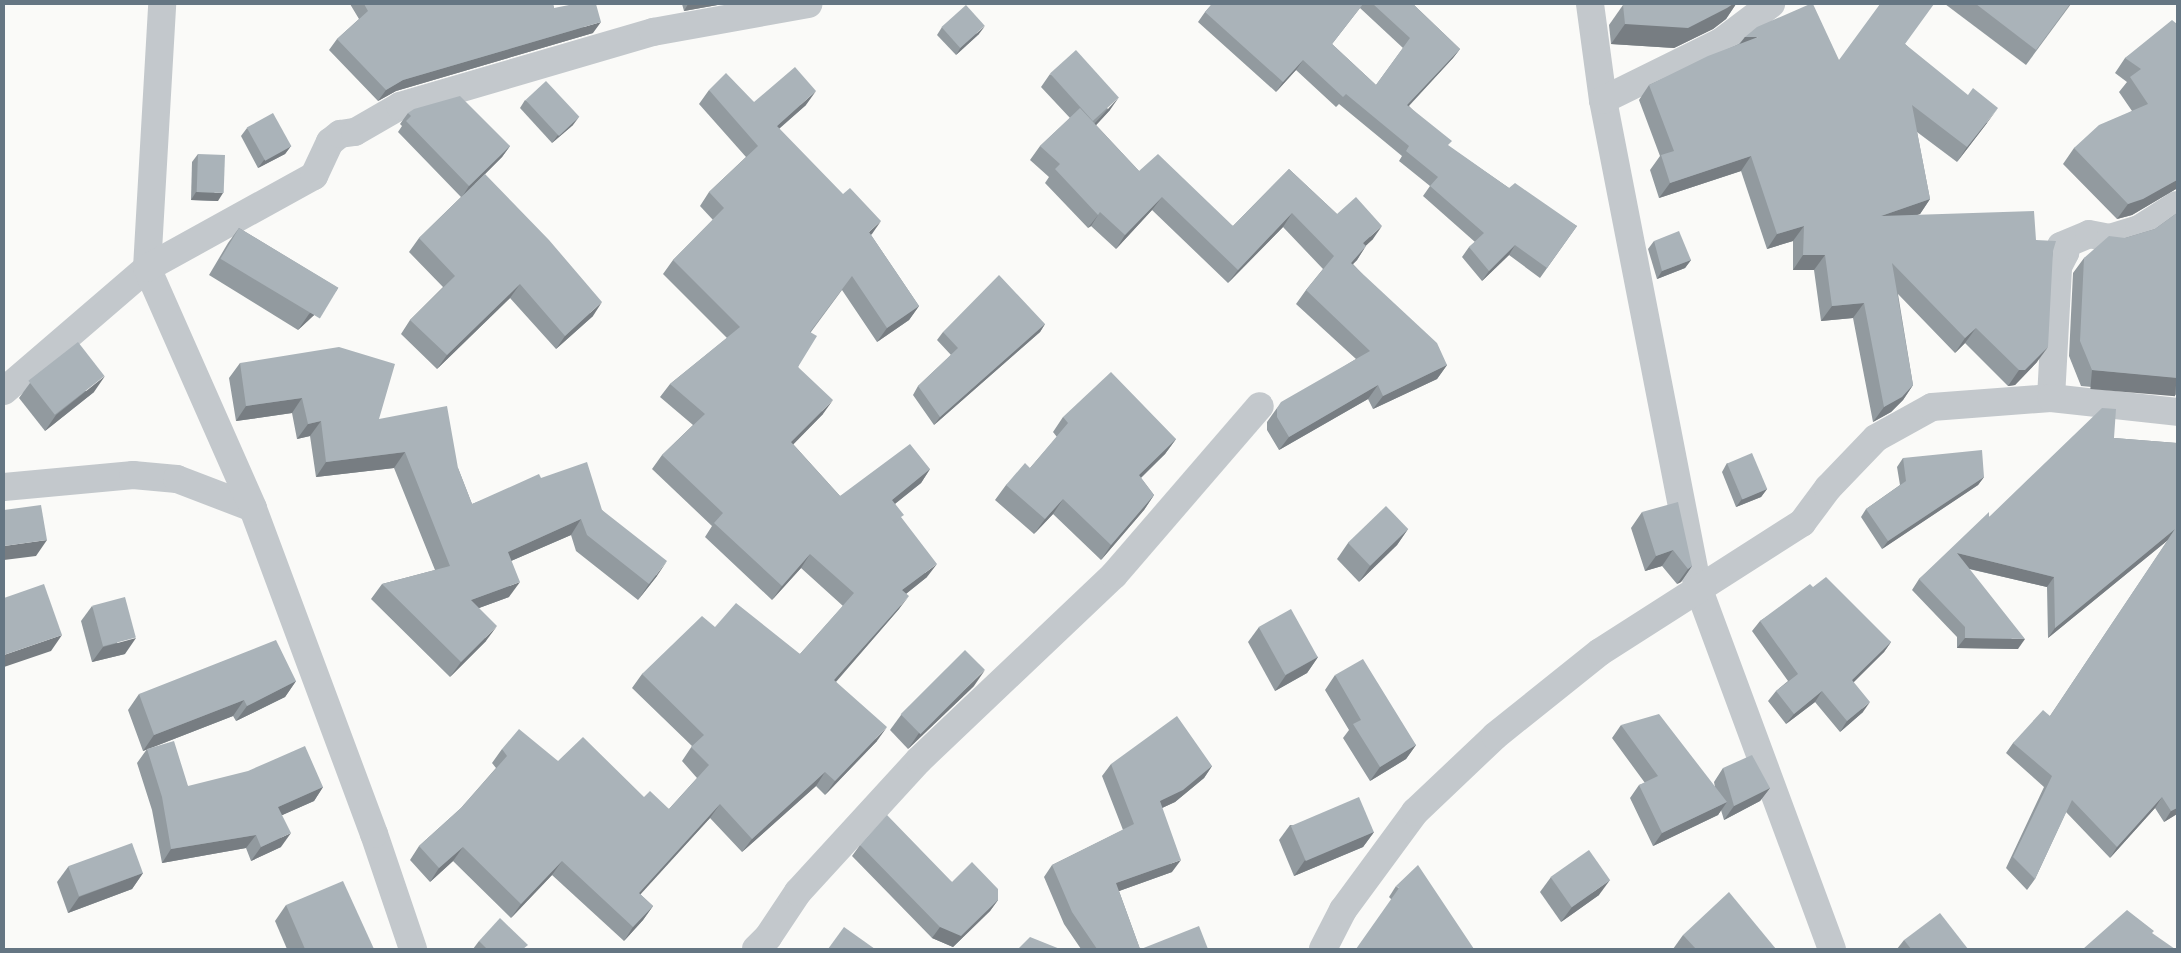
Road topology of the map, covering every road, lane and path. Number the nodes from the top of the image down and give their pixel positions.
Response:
1 (162, 4) edge
2 (809, 4) edge
3 (1590, 4) edge
4 (1771, 4) edge
5 (1603, 100) junction
6 (2177, 205) edge
7 (147, 268) junction
8 (4, 391) edge
9 (2051, 398) junction
10 (1260, 406) dead end
11 (2177, 412) edge
12 (4, 487) edge
13 (254, 508) junction
14 (1698, 587) junction
15 (413, 949) edge
16 (756, 949) edge
17 (1323, 949) edge
18 (1832, 949) edge

1 - 7 street
2 - 7 street
3 - 5 street
4 - 5 street
5 - 14 street
6 - 9 street
7 - 8 street
7 - 13 street
9 - 11 street
9 - 14 street
10 - 16 street
12 - 13 street
13 - 15 street
14 - 17 street
14 - 18 street

